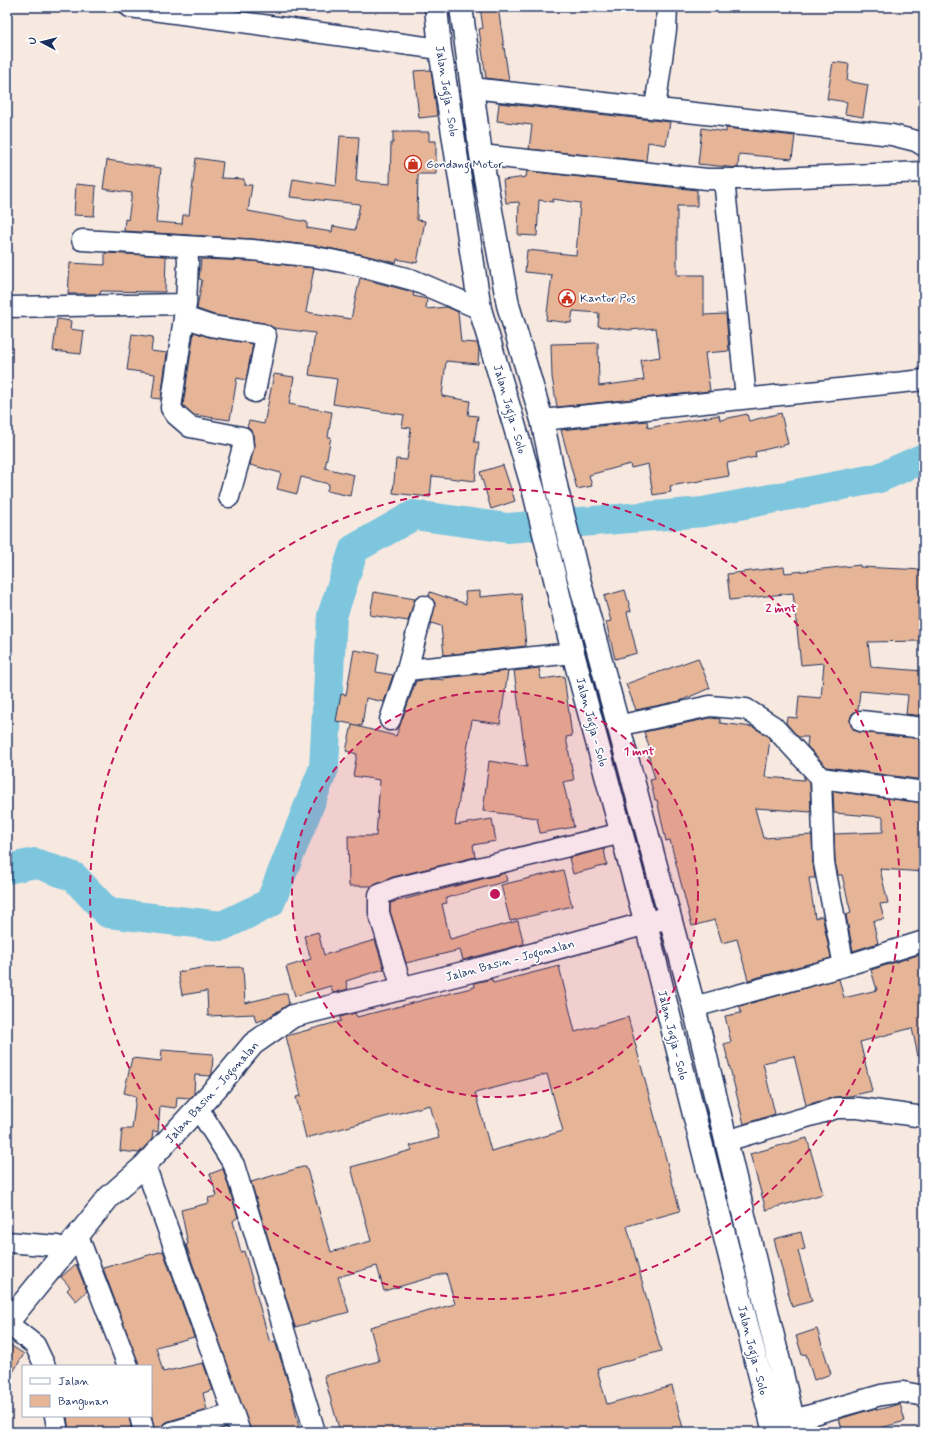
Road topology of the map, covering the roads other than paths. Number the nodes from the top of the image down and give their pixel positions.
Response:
1 (130, 7) edge
2 (436, 7) edge
3 (461, 7) edge
4 (667, 7) edge
5 (440, 49) junction
6 (472, 88) junction
7 (655, 108) junction
8 (924, 146) edge
9 (481, 155) junction
10 (924, 172) edge
11 (724, 179) junction
12 (82, 240) dead end
13 (187, 247) junction
14 (7, 307) edge
15 (480, 309) junction
16 (185, 311) junction
17 (924, 380) edge
18 (255, 392) dead end
19 (746, 398) junction
20 (542, 420) junction
21 (229, 497) dead end
22 (424, 606) dead end
23 (573, 653) junction
24 (407, 670) junction
25 (390, 720) dead end
26 (861, 722) dead end
27 (617, 726) junction
28 (924, 728) edge
29 (821, 778) junction
30 (924, 792) edge
31 (622, 833) junction
32 (669, 917) junction
33 (646, 924) junction
34 (924, 941) edge
35 (844, 966) junction
36 (402, 988) junction
37 (694, 1007) junction
38 (198, 1108) junction
39 (924, 1117) edge
40 (726, 1141) junction
41 (145, 1165) junction
42 (7, 1242) edge
43 (67, 1244) junction
44 (7, 1323) edge
45 (45, 1365) edge
46 (122, 1365) edge
47 (924, 1396) edge
48 (55, 1417) edge
49 (140, 1417) edge
50 (237, 1423) edge
51 (795, 1426) edge
52 (58, 1432) edge
53 (144, 1432) edge
54 (172, 1432) edge
55 (315, 1432) edge
56 (774, 1432) edge

1 - 5 street
2 - 5 main road, Jalan Jogja - Solo
3 - 6 main road, Jalan Jogja - Solo
4 - 7 street
5 - 15 main road, Jalan Jogja - Solo
6 - 7 street
6 - 9 main road, Jalan Jogja - Solo
7 - 8 street
9 - 11 street
9 - 20 main road, Jalan Jogja - Solo
10 - 11 street
11 - 19 street
12 - 13 street
13 - 15 street
13 - 16 street
14 - 16 street
15 - 23 main road, Jalan Jogja - Solo
16 - 18 street
16 - 21 street
17 - 19 street
19 - 20 street
20 - 27 main road, Jalan Jogja - Solo
22 - 24 street
23 - 24 street
23 - 31 main road, Jalan Jogja - Solo
24 - 25 street
26 - 28 street
27 - 29 street
27 - 32 main road, Jalan Jogja - Solo
29 - 30 street
29 - 35 street
31 - 33 main road, Jalan Jogja - Solo
31 - 36 street
32 - 33 main road, Jalan Basin - Jogonalan
32 - 37 main road, Jalan Jogja - Solo
33 - 36 main road, Jalan Basin - Jogonalan
33 - 56 main road, Jalan Jogja - Solo
34 - 35 street
35 - 37 street
36 - 38 main road, Jalan Basin - Jogonalan
37 - 40 main road, Jalan Jogja - Solo
38 - 41 main road, Jalan Basin - Jogonalan
38 - 55 street
39 - 40 street
40 - 51 main road, Jalan Jogja - Solo
41 - 43 main road, Jalan Basin - Jogonalan
41 - 50 street
42 - 43 street
43 - 44 main road, Jalan Basin - Jogonalan
43 - 46 street
44 - 45 street
47 - 51 street
48 - 52 street
49 - 53 street
50 - 54 street

